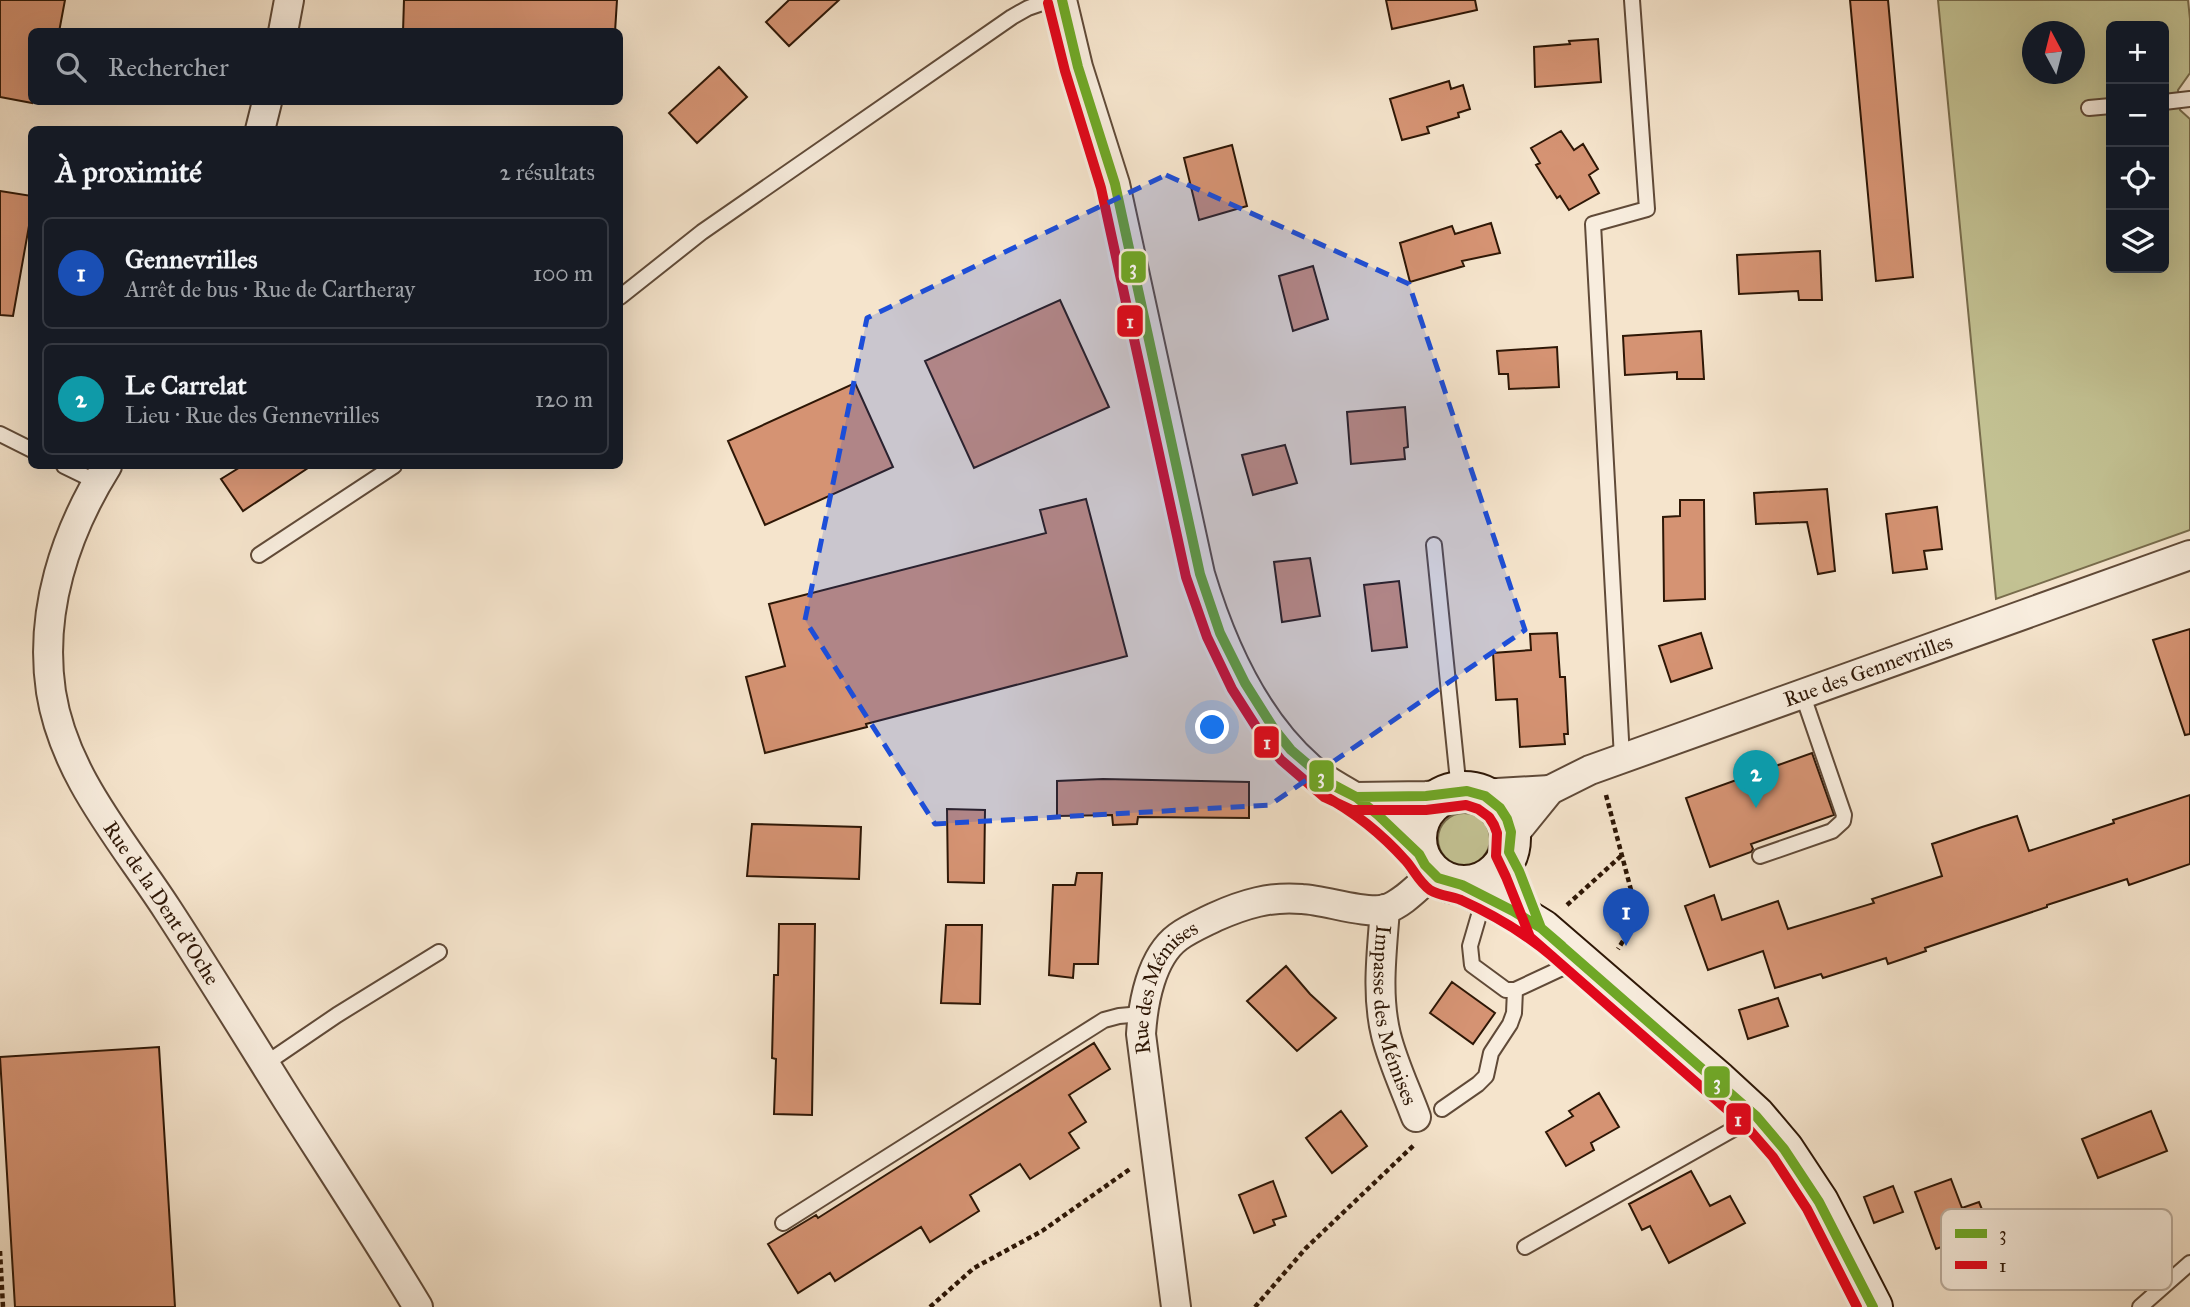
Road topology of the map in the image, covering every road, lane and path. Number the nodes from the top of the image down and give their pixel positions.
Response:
1 (289, 0) edge
2 (1051, 0) edge
3 (1062, 0) edge
4 (1632, 0) edge
5 (284, 28) edge
6 (2190, 99) edge
7 (2169, 101) edge
8 (266, 105) edge
9 (2106, 106) edge
10 (2089, 108) dead end
11 (261, 126) edge
12 (623, 295) edge
13 (0, 434) edge
14 (28, 448) edge
15 (78, 469) edge
16 (389, 469) edge
17 (102, 474) edge
18 (1434, 545) dead end
19 (259, 555) dead end
20 (2190, 555) edge
21 (1802, 693) junction
22 (1610, 762) junction
23 (1550, 790) junction
24 (1463, 793) junction
25 (1356, 797) junction
26 (1510, 845) junction
27 (1621, 856) junction
28 (1760, 856) dead end
29 (1450, 877) junction
30 (1385, 909) junction
31 (1553, 918) junction
32 (439, 952) dead end
33 (1589, 969) junction
34 (1515, 990) junction
35 (1142, 1014) junction
36 (265, 1064) junction
37 (1429, 1113) junction
38 (1756, 1116) junction
39 (1157, 1149) junction
40 (783, 1223) dead end
41 (1525, 1247) dead end
42 (0, 1251) edge
43 (2190, 1263) edge
44 (2172, 1279) edge
45 (2159, 1290) edge
46 (3, 1307) edge
47 (418, 1307) edge
48 (930, 1307) edge
49 (1175, 1307) edge
50 (1255, 1307) edge
51 (1873, 1307) edge
52 (2140, 1307) edge

1 - 5 street
2 - 12 lane
3 - 25 street
4 - 22 lane
6 - 7 lane
8 - 11 street
9 - 10 lane
13 - 14 lane
15 - 17 lane
16 - 19 lane
17 - 36 street, Rue de la Dent d'Oche
18 - 24 lane
20 - 21 street, Rue des Gennevrilles
21 - 22 street, Rue des Gennevrilles
21 - 28 lane
22 - 23 street, Rue des Gennevrilles
22 - 27 path
23 - 24 street, Rue des Gennevrilles
23 - 26 street, Rue des Gennevrilles
24 - 25 street, Rue des Gennevrilles
24 - 26 street
24 - 29 street
25 - 29 street
26 - 29 street
26 - 31 street
27 - 31 path
27 - 33 path
29 - 30 street
29 - 31 street
29 - 34 lane
30 - 35 street, Rue des Mémises
30 - 37 street, Impasse des Mémises
31 - 33 street
32 - 36 lane
33 - 34 lane
33 - 38 street
34 - 37 lane
35 - 39 street, Rue des Mémises
35 - 40 lane
36 - 47 street, Rue de la Dent d'Oche
37 - 50 path, Impasse des Mémises
38 - 41 lane
38 - 51 street
39 - 48 path
39 - 49 street, Rue des Mémises
42 - 46 path
43 - 44 lane
45 - 52 lane

